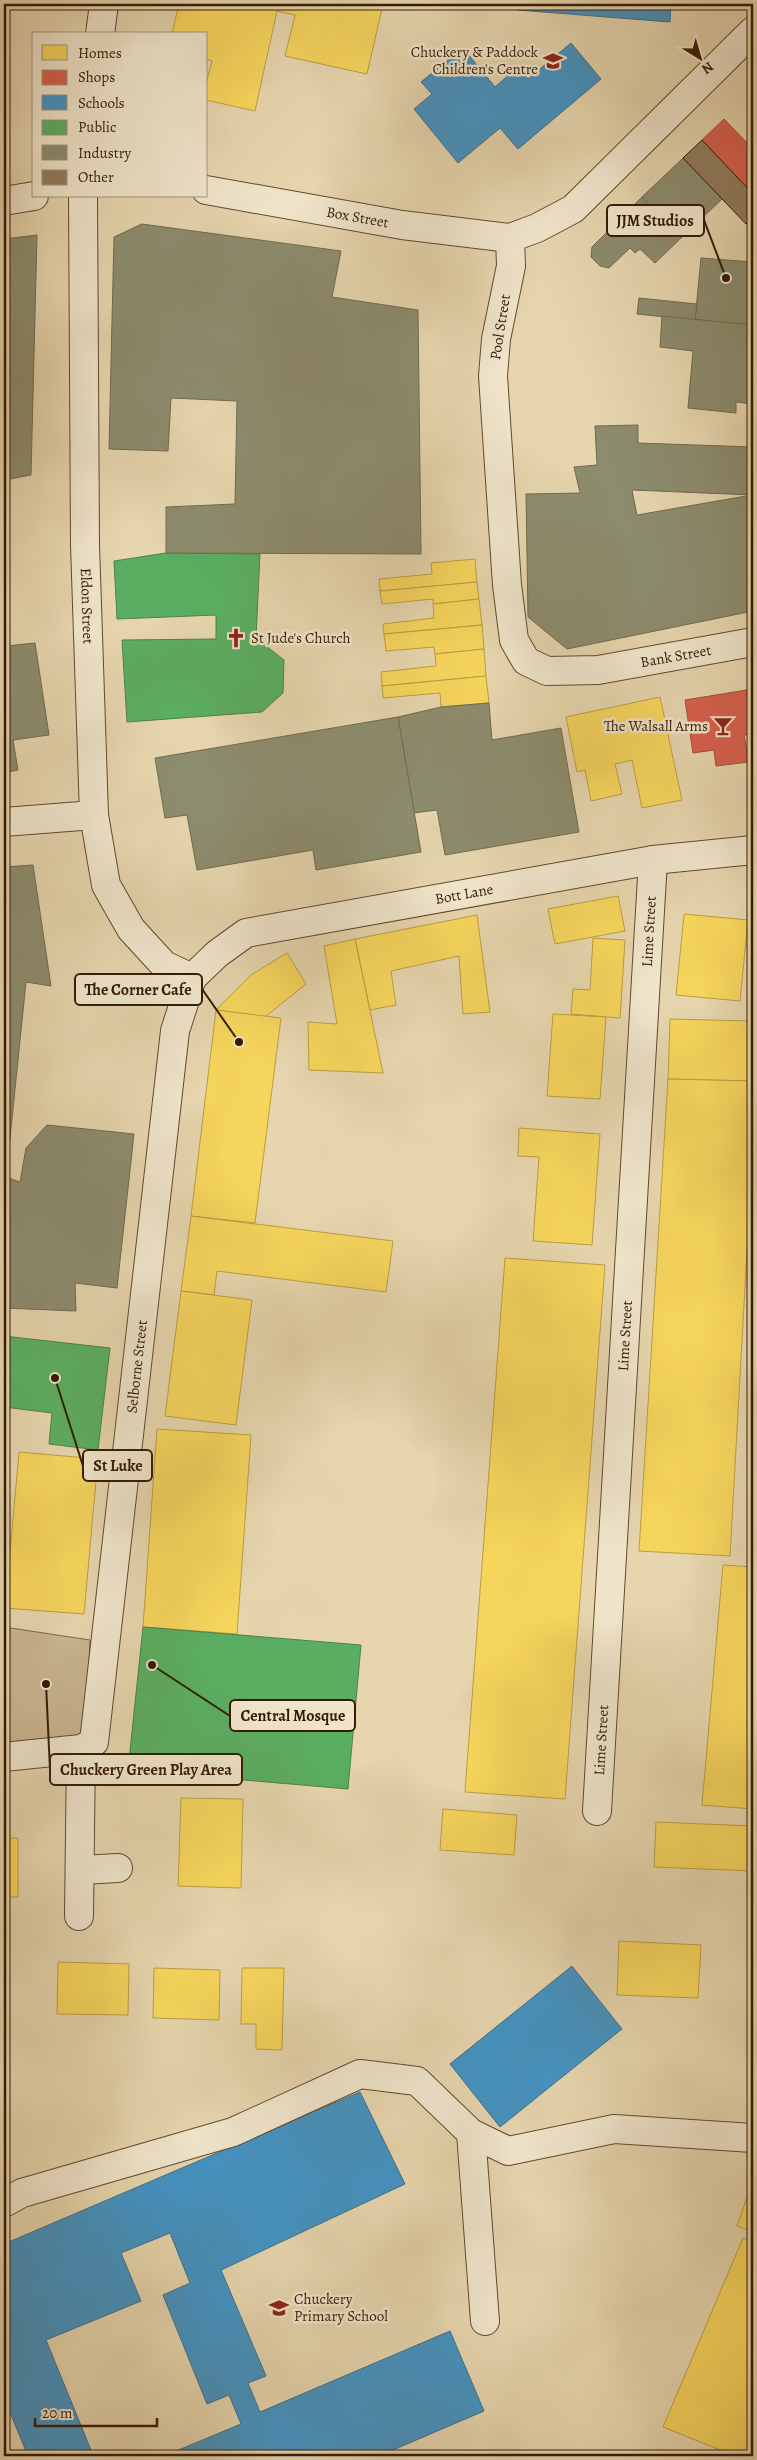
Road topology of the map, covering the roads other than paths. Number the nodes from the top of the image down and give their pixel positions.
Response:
1 (104, 4) edge
2 (753, 31) edge
3 (100, 32) edge
4 (208, 190) edge
5 (32, 196) edge
6 (83, 198) edge
7 (4, 202) edge
8 (510, 238) junction
9 (753, 642) edge
10 (598, 670) joint
11 (94, 815) junction
12 (4, 822) edge
13 (753, 850) edge
14 (653, 860) junction
15 (192, 978) junction
16 (81, 1749) junction
17 (4, 1757) edge
18 (597, 1811) dead end
19 (118, 1868) dead end
20 (81, 1870) junction
21 (79, 1916) dead end
22 (471, 2133) junction
23 (753, 2138) edge
24 (4, 2203) edge
25 (486, 2321) dead end

1 - 3 street
2 - 8 street
4 - 8 street, Box Street
5 - 7 street
6 - 11 street, Eldon Street
8 - 10 street, Pool Street
9 - 10 street, Bank Street
11 - 12 street
11 - 15 street, Eldon Street
13 - 14 street, Bott Lane
14 - 15 street, Bott Lane
14 - 18 street, Lime Street
15 - 16 street, Selborne Street
16 - 17 street
16 - 20 street
19 - 20 street
20 - 21 street
22 - 23 street
22 - 24 street
22 - 25 street

